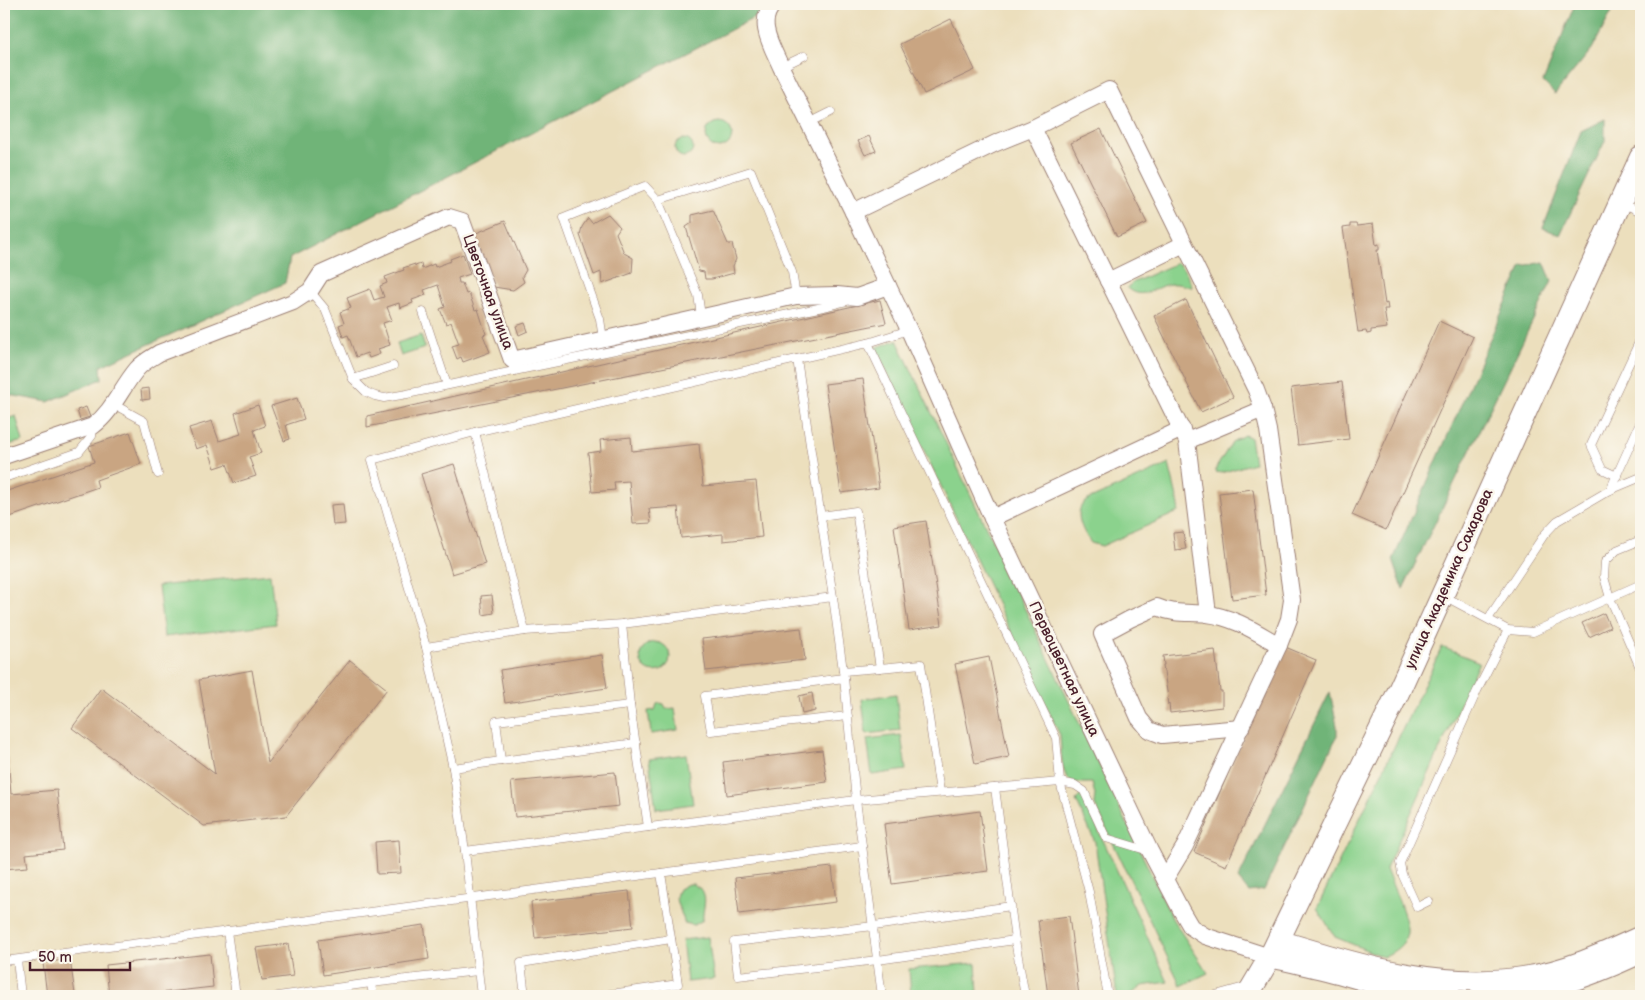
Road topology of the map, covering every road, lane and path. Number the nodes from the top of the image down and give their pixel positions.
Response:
1 (774, 4) edge
2 (804, 56) dead end
3 (781, 67) junction
4 (831, 112) dead end
5 (809, 123) junction
6 (1033, 128) junction
7 (1641, 157) edge
8 (658, 200) junction
9 (1621, 202) junction
10 (853, 212) junction
11 (1641, 212) edge
12 (1184, 244) junction
13 (1108, 281) junction
14 (888, 286) junction
15 (310, 291) junction
16 (796, 296) junction
17 (857, 297) junction
18 (423, 312) dead end
19 (701, 316) junction
20 (909, 330) junction
21 (1641, 338) edge
22 (603, 339) junction
23 (868, 343) junction
24 (797, 359) junction
25 (393, 366) dead end
26 (513, 366) junction
27 (354, 379) junction
28 (448, 385) junction
29 (113, 404) junction
30 (1263, 409) junction
31 (1641, 422) edge
32 (93, 426) junction
33 (475, 432) junction
34 (1184, 435) junction
35 (4, 456) edge
36 (158, 474) dead end
37 (1617, 476) junction
38 (1641, 477) edge
39 (4, 478) edge
40 (1610, 490) junction
41 (821, 516) junction
42 (992, 518) junction
43 (1641, 540) edge
44 (1641, 584) edge
45 (1442, 595) junction
46 (833, 597) junction
47 (1610, 598) junction
48 (1208, 614) junction
49 (1488, 619) junction
50 (622, 624) junction
51 (1508, 630) junction
52 (525, 631) junction
53 (1279, 645) junction
54 (426, 647) junction
55 (880, 668) junction
56 (1641, 670) edge
57 (844, 674) junction
58 (630, 705) junction
59 (848, 716) junction
60 (1240, 728) junction
61 (636, 743) junction
62 (501, 761) junction
63 (452, 768) junction
64 (1060, 782) junction
65 (995, 788) junction
66 (940, 792) junction
67 (856, 800) junction
68 (648, 827) junction
69 (862, 846) junction
70 (465, 851) junction
71 (1150, 851) junction
72 (661, 873) junction
73 (1165, 879) junction
74 (470, 898) junction
75 (1429, 902) dead end
76 (1010, 906) junction
77 (874, 926) junction
78 (227, 931) junction
79 (1641, 936) edge
80 (671, 940) junction
81 (1015, 940) junction
82 (1274, 949) junction
83 (1641, 953) edge
84 (17, 960) junction
85 (878, 960) junction
86 (4, 961) edge
87 (478, 970) junction
88 (371, 983) junction
89 (1251, 990) edge
90 (22, 996) edge
91 (236, 996) edge
92 (278, 996) edge
93 (373, 996) edge
94 (481, 996) edge
95 (525, 996) edge
96 (598, 996) edge
97 (882, 996) edge
98 (1026, 996) edge
99 (1108, 996) edge
100 (1212, 996) edge
101 (1451, 996) edge
102 (1481, 996) edge

1 - 3 street, Первоцветная улица
2 - 3 lane
3 - 5 street, Первоцветная улица
4 - 5 lane
5 - 10 street, Первоцветная улица
6 - 10 street
6 - 12 street
6 - 13 street
7 - 9 main road, улица Академика Сахарова
8 - 16 lane
8 - 19 lane
8 - 22 lane
9 - 11 lane
9 - 45 main road, улица Академика Сахарова
10 - 14 street, Первоцветная улица
12 - 13 street
12 - 30 street
13 - 34 street
14 - 17 street, Цветочная улица
14 - 20 street, Первоцветная улица
15 - 26 street, Цветочная улица
15 - 27 lane
15 - 29 street, Цветочная улица
16 - 17 street, Цветочная улица
16 - 19 street, Цветочная улица
17 - 26 lane
18 - 28 lane
19 - 22 street, Цветочная улица
20 - 23 lane
20 - 42 street, Первоцветная улица
21 - 37 lane
22 - 26 street, Цветочная улица
23 - 24 lane
23 - 64 lane
24 - 33 lane
24 - 41 lane
25 - 27 lane
26 - 28 lane
27 - 28 lane
29 - 32 street, Цветочная улица
29 - 36 lane
30 - 34 street
30 - 53 street
31 - 37 lane
32 - 35 street, Цветочная улица
32 - 39 lane
33 - 52 lane
33 - 54 lane
34 - 42 street
34 - 48 street
37 - 40 lane
38 - 40 lane
40 - 49 lane
41 - 46 lane
41 - 55 lane
42 - 71 street, Первоцветная улица
43 - 47 lane
44 - 47 lane
45 - 49 lane
45 - 82 main road, улица Академика Сахарова
46 - 50 lane
46 - 57 lane
47 - 51 lane
47 - 56 lane
48 - 53 street
48 - 60 street
49 - 51 lane
50 - 52 lane
50 - 58 lane
51 - 75 lane
52 - 54 lane
53 - 60 street
54 - 63 lane
55 - 57 lane
55 - 66 lane
57 - 59 lane
57 - 59 lane
58 - 61 lane
58 - 62 lane
59 - 67 lane
60 - 73 street
61 - 62 lane
61 - 68 lane
62 - 63 lane
63 - 70 lane
64 - 65 lane
64 - 71 lane
64 - 99 lane
65 - 66 lane
65 - 76 lane
66 - 67 lane
67 - 68 lane
67 - 69 lane
68 - 70 lane
69 - 72 lane
69 - 77 lane
70 - 74 lane
71 - 73 street, Первоцветная улица
72 - 74 lane
72 - 80 lane
73 - 82 street, Первоцветная улица
74 - 78 lane
74 - 87 lane
76 - 77 lane
76 - 81 lane
77 - 85 lane
77 - 85 lane
78 - 84 lane
78 - 91 lane
79 - 82 street
80 - 95 lane
80 - 96 lane
81 - 85 lane
81 - 98 lane
82 - 89 main road, улица Академика Сахарова
82 - 101 street
83 - 102 street
84 - 86 lane
84 - 90 lane
85 - 97 lane
87 - 88 lane
87 - 94 lane
88 - 92 lane
88 - 93 lane
89 - 100 lane

